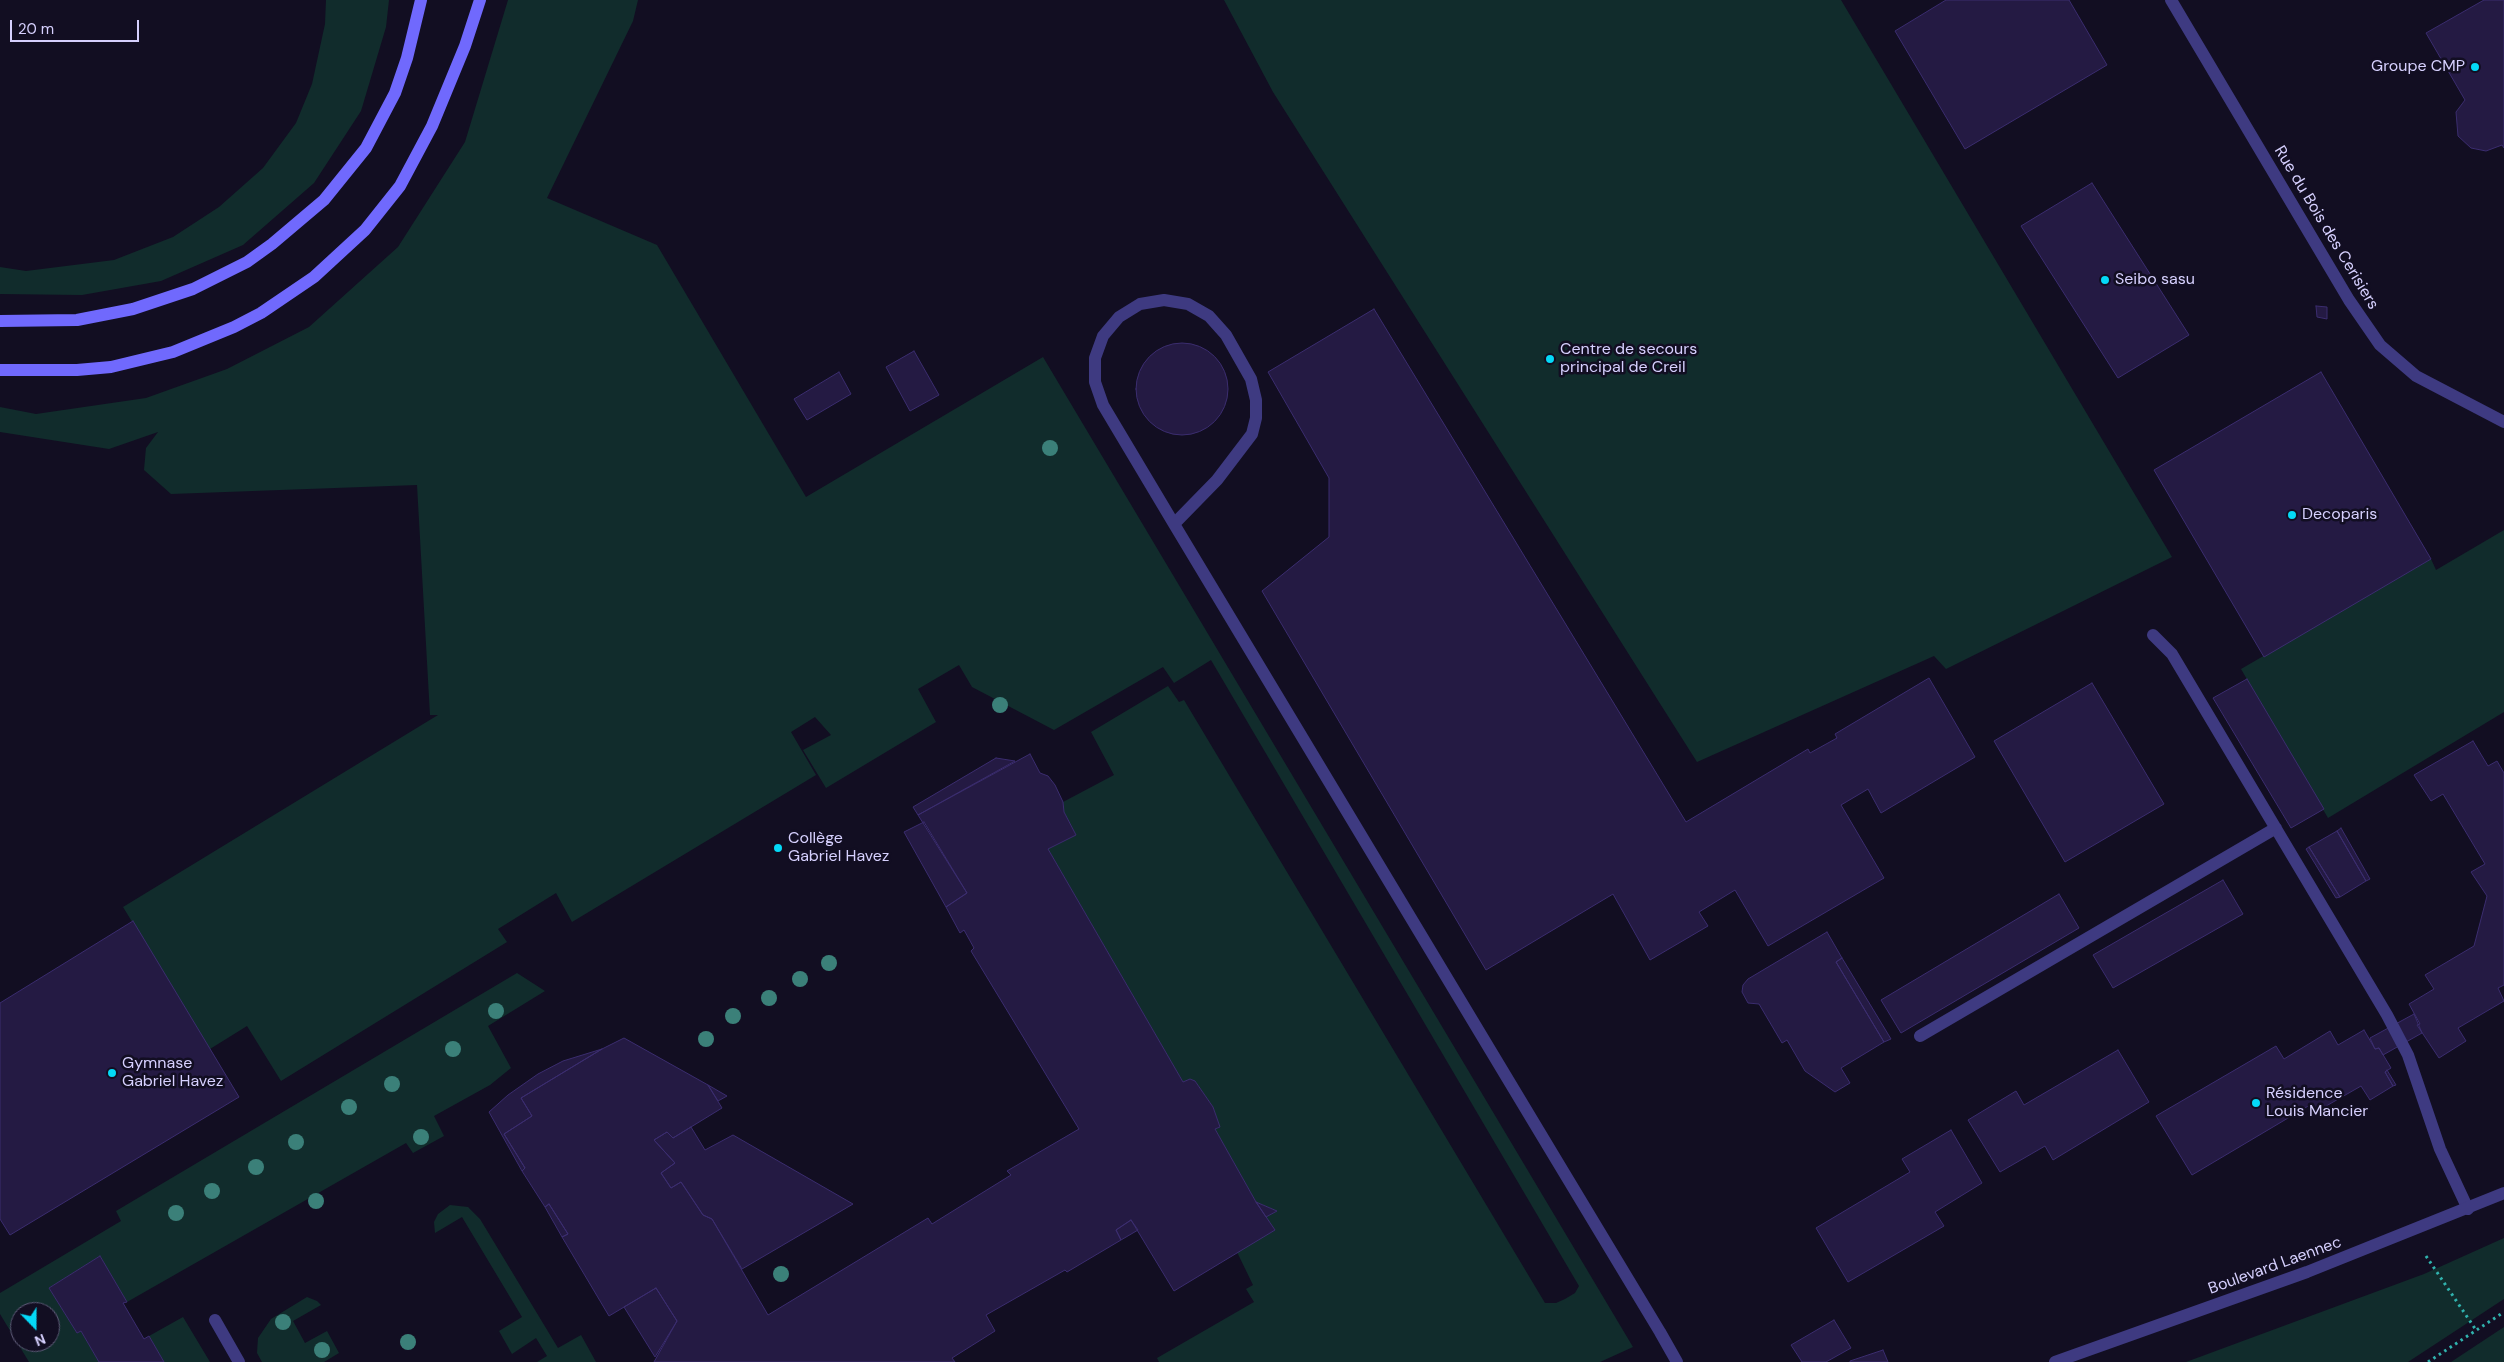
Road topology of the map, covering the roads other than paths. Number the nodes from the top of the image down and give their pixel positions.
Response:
1 (421, 0) edge
2 (480, 0) edge
3 (2171, 0) edge
4 (0, 320) edge
5 (0, 370) edge
6 (2504, 422) edge
7 (1174, 524) junction
8 (2153, 635) dead end
9 (2276, 828) junction
10 (1920, 1036) dead end
11 (2504, 1193) edge
12 (2468, 1209) junction
13 (215, 1320) dead end
14 (239, 1362) edge
15 (1677, 1362) edge
16 (2055, 1362) edge

1 - 4 main road
2 - 5 main road
3 - 6 street, Rue du Bois des Cerisiers
7 - 7 street
7 - 15 street
8 - 9 street
9 - 10 street
9 - 12 street
11 - 12 street, Boulevard Laennec
12 - 16 street, Boulevard Laennec
13 - 14 street

